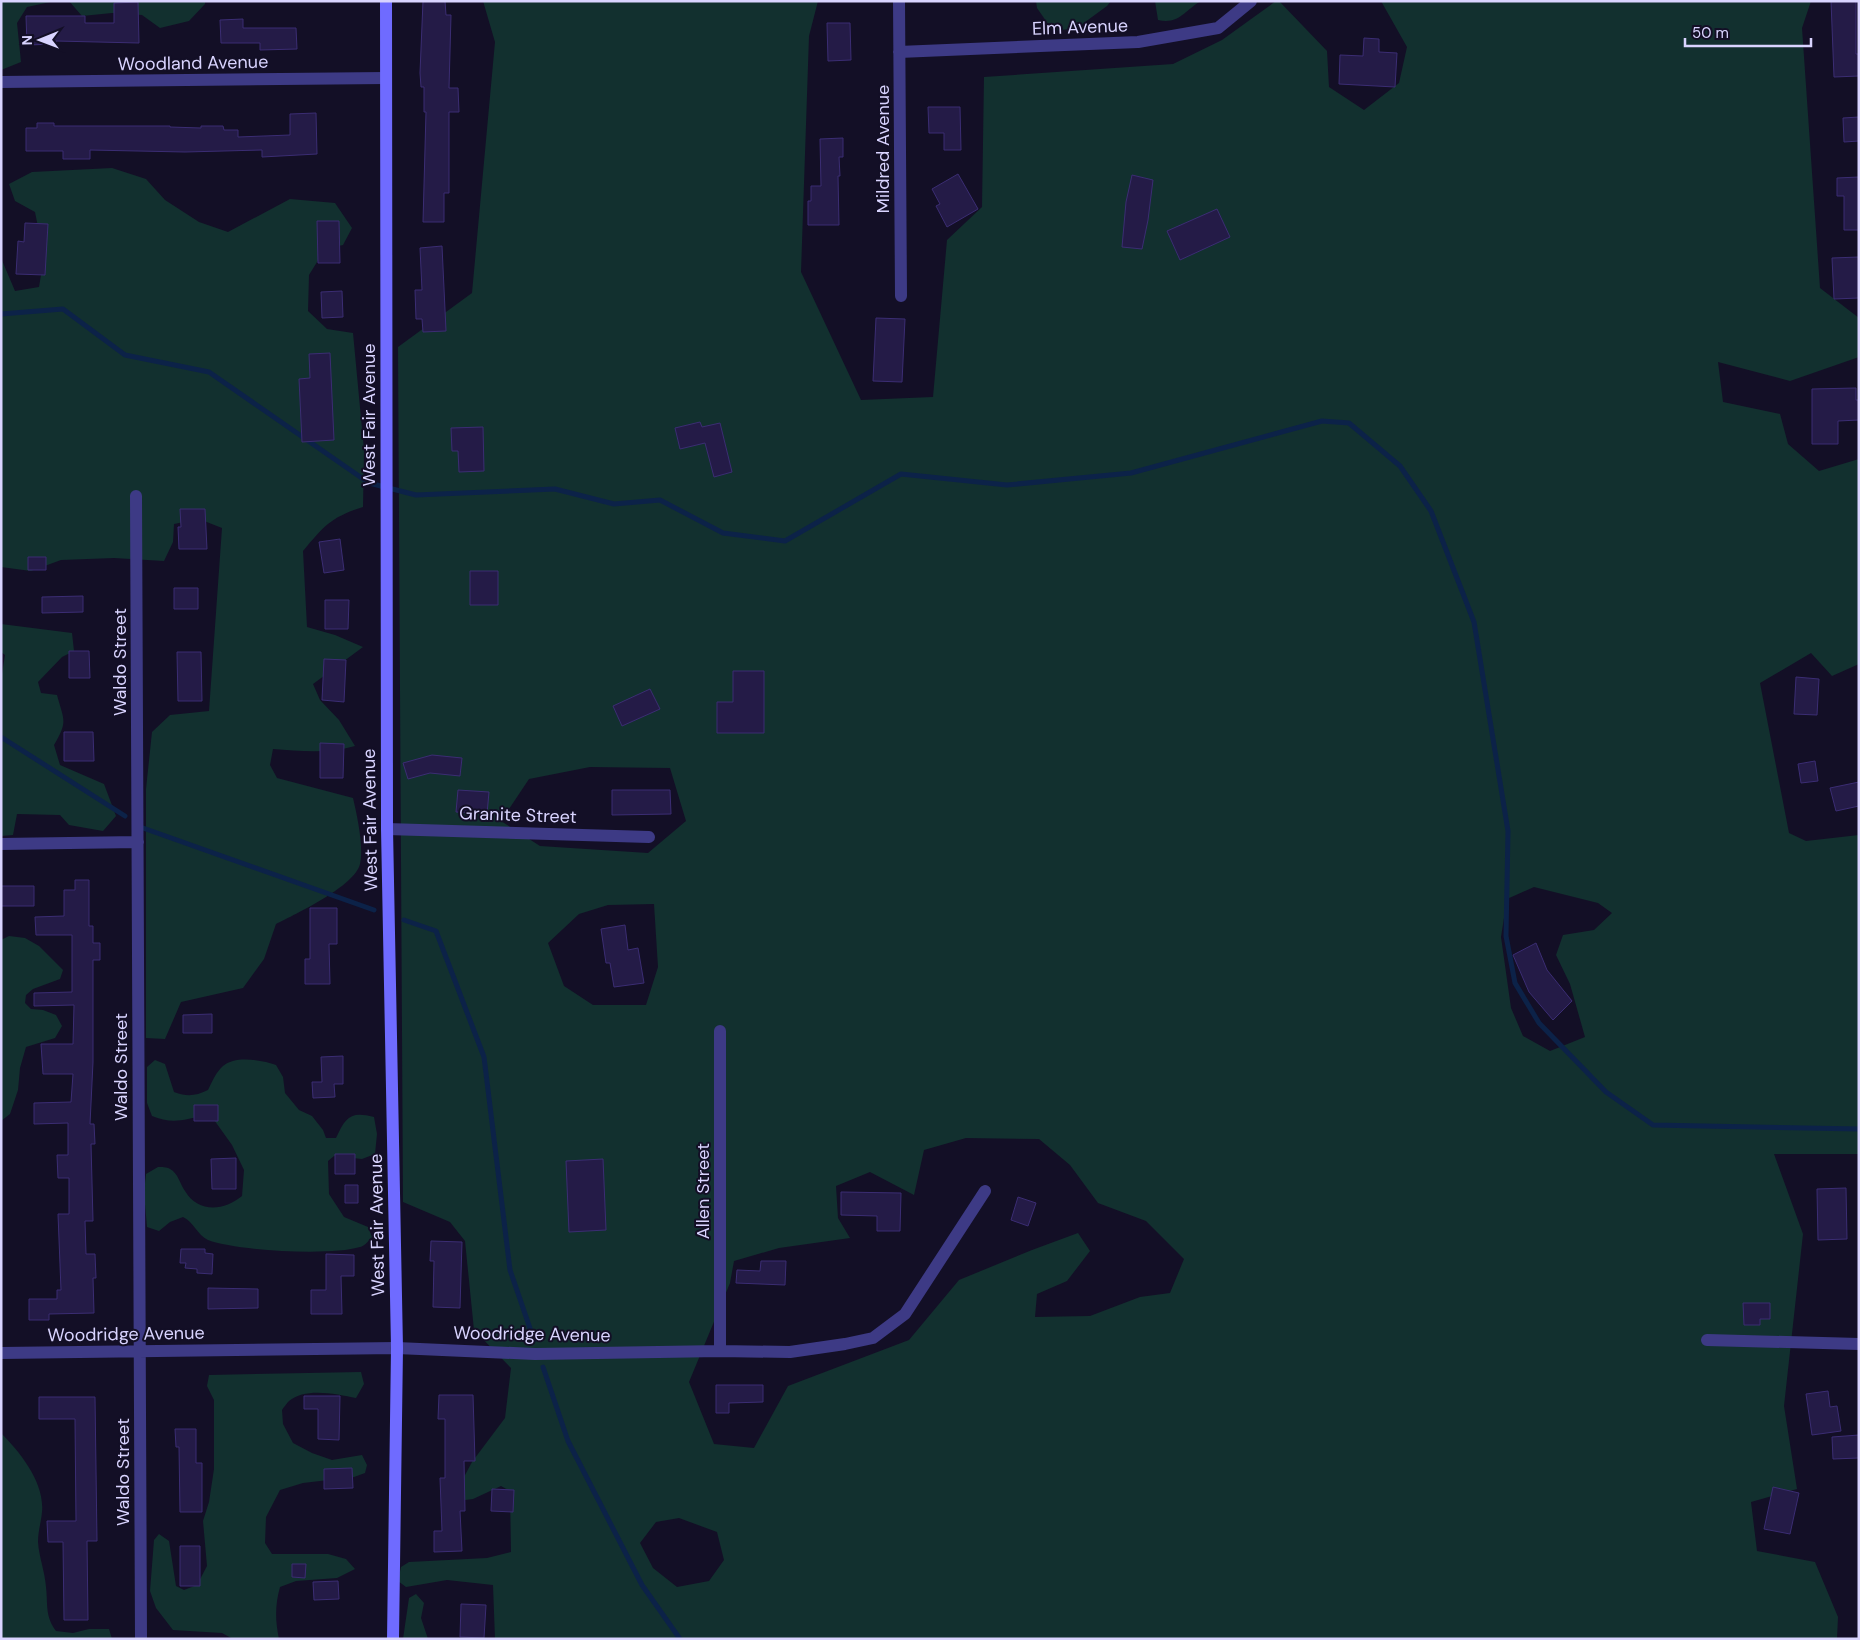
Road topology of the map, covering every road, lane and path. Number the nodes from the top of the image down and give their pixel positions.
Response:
1 (386, 1) edge
2 (899, 1) edge
3 (1251, 1) edge
4 (899, 52) junction
5 (386, 78) junction
6 (1, 82) edge
7 (901, 296) dead end
8 (136, 496) dead end
9 (387, 829) junction
10 (649, 837) dead end
11 (138, 842) junction
12 (1, 844) edge
13 (720, 1031) dead end
14 (985, 1191) dead end
15 (1707, 1340) dead end
16 (1859, 1344) edge
17 (397, 1348) junction
18 (140, 1351) junction
19 (720, 1351) junction
20 (1, 1353) edge
21 (141, 1639) edge
22 (392, 1639) edge

1 - 5 street, West Fair Avenue
2 - 4 street, Mildred Avenue
3 - 4 street, Elm Avenue
4 - 7 street, Mildred Avenue
5 - 6 street, Woodland Avenue
5 - 9 street, West Fair Avenue
8 - 11 street, Waldo Street
9 - 10 street, Granite Street
9 - 17 street, West Fair Avenue
11 - 12 street
11 - 18 street, Waldo Street
13 - 19 street, Allen Street
14 - 19 street, Woodridge Avenue
15 - 16 street
17 - 18 street, Woodridge Avenue
17 - 19 street, Woodridge Avenue
17 - 22 street, West Fair Avenue
18 - 20 street, Woodridge Avenue
18 - 21 street, Waldo Street

